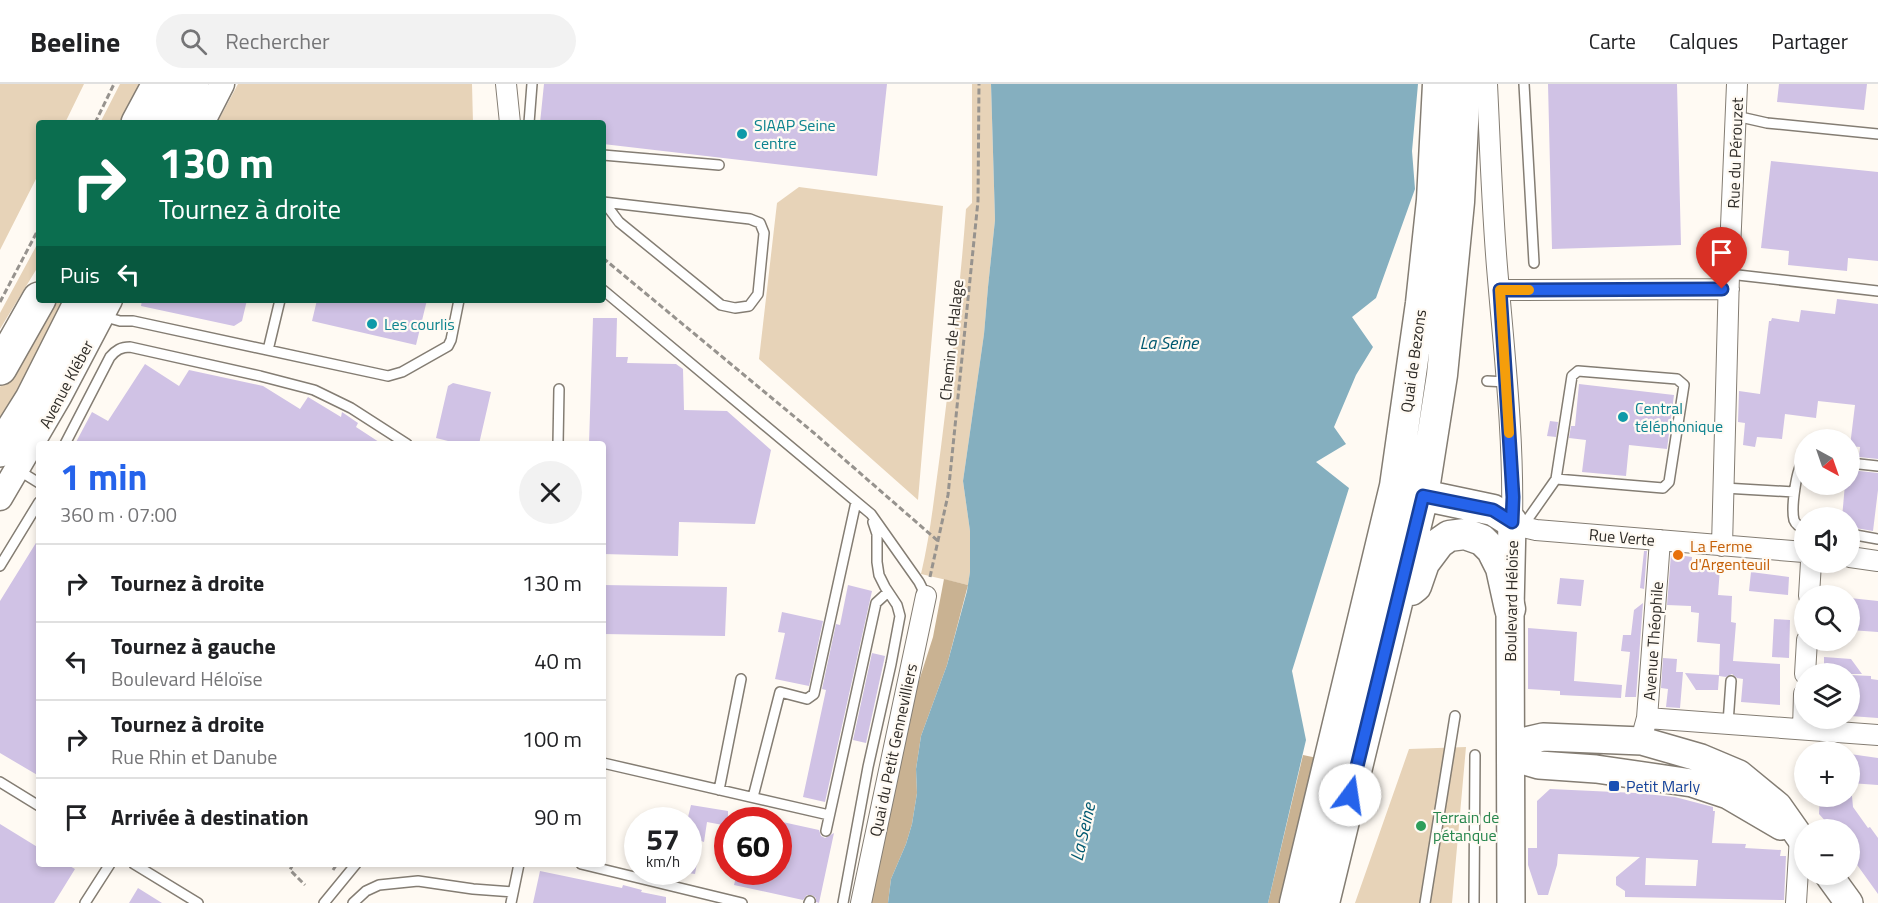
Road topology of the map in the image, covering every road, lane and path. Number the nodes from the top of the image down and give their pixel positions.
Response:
1 (114, 84) edge
2 (159, 84) edge
3 (192, 84) edge
4 (222, 84) edge
5 (506, 84) edge
6 (532, 84) edge
7 (979, 84) edge
8 (1438, 84) edge
9 (1465, 84) edge
10 (1487, 84) edge
11 (1524, 84) edge
12 (1737, 84) edge
13 (1736, 116) junction
14 (96, 120) edge
15 (140, 120) edge
16 (174, 120) edge
17 (204, 120) edge
18 (510, 120) edge
19 (529, 120) edge
20 (1878, 134) edge
21 (606, 155) edge
22 (719, 165) dead end
23 (606, 202) edge
24 (606, 205) edge
25 (36, 234) edge
26 (606, 260) edge
27 (1534, 263) dead end
28 (1729, 281) junction
29 (1500, 290) junction
30 (1878, 291) edge
31 (606, 293) edge
32 (0, 302) edge
33 (37, 303) edge
34 (279, 303) edge
35 (458, 303) edge
36 (98, 305) edge
37 (268, 350) junction
38 (0, 368) edge
39 (559, 389) dead end
40 (67, 441) edge
41 (402, 441) edge
42 (558, 441) edge
43 (9, 460) edge
44 (1860, 464) edge
45 (1398, 466) junction
46 (1878, 466) edge
47 (1556, 479) junction
48 (36, 481) edge
49 (1724, 488) junction
50 (1794, 492) edge
51 (1423, 496) junction
52 (0, 498) edge
53 (856, 502) junction
54 (36, 507) edge
55 (871, 514) junction
56 (1388, 519) junction
57 (1517, 525) junction
58 (1860, 536) edge
59 (1878, 539) edge
60 (1660, 540) junction
61 (938, 541) junction
62 (1722, 546) junction
63 (1794, 551) edge
64 (1860, 558) edge
65 (1878, 561) edge
66 (0, 566) edge
67 (888, 592) junction
68 (926, 596) junction
69 (1399, 600) junction
70 (1510, 609) junction
71 (741, 680) dead end
72 (1731, 681) dead end
73 (1455, 716) dead end
74 (1728, 723) junction
75 (1794, 728) edge
76 (1644, 729) junction
77 (1803, 729) edge
78 (1878, 735) edge
79 (1511, 750) junction
80 (1475, 755) dead end
81 (606, 765) edge
82 (1596, 769) junction
83 (0, 782) edge
84 (718, 790) junction
85 (753, 797) junction
86 (36, 804) edge
87 (829, 815) junction
88 (1794, 828) edge
89 (826, 831) dead end
90 (1794, 834) edge
91 (108, 867) edge
92 (139, 867) edge
93 (292, 867) edge
94 (354, 867) edge
95 (518, 867) edge
96 (593, 867) edge
97 (305, 885) dead end
98 (1798, 885) edge
99 (1836, 885) edge
100 (513, 892) junction
101 (85, 903) edge
102 (198, 903) edge
103 (324, 903) edge
104 (352, 903) edge
105 (511, 903) edge
106 (742, 903) edge
107 (843, 903) edge
108 (861, 903) edge
109 (1295, 903) edge
110 (1324, 903) edge
111 (1425, 903) edge
112 (1474, 903) edge
113 (1511, 903) edge
114 (1796, 903) edge
115 (1849, 903) edge

1 - 14 path
2 - 15 highway
3 - 16 highway
4 - 17 street
5 - 18 street
6 - 19 lane
7 - 61 path, Chemin de Halage
8 - 45 main road, Quai de Bezons
9 - 51 main road, Quai de Bezons
10 - 29 street, Boulevard Héloïse
11 - 27 lane
12 - 13 street, Rue du Pérouzet
13 - 20 lane
13 - 28 street, Rue du Pérouzet
21 - 22 lane
23 - 24 lane
25 - 32 path
26 - 61 path
28 - 29 street
28 - 30 lane
28 - 49 street, Rue du Pérouzet
29 - 57 street, Boulevard Héloïse
31 - 53 lane
33 - 38 highway
34 - 37 lane
35 - 37 lane
36 - 37 lane
36 - 43 highway
36 - 43 street, Avenue Kléber
39 - 42 lane
40 - 41 lane
43 - 48 lane
43 - 52 street, Avenue Kléber
44 - 46 lane
45 - 51 main road
45 - 56 main road, Quai de Bezons
47 - 47 lane
47 - 57 lane
49 - 50 lane
49 - 62 street, Rue du Pérouzet
51 - 56 main road
51 - 57 main road
51 - 69 main road, Quai de Bezons
53 - 55 lane
53 - 85 lane
54 - 66 lane
55 - 67 lane
55 - 68 lane
56 - 109 main road, Quai de Bezons
57 - 60 street, Rue Verte
57 - 70 main road, Boulevard Héloïse
58 - 59 lane
60 - 62 street, Rue Verte
60 - 76 street, Avenue Théophile
61 - 68 path, Chemin de Halage
62 - 63 street, Rue Verte
64 - 65 street
67 - 87 lane
67 - 107 lane
68 - 108 street, Quai du Petit Gennevilliers
69 - 70 main road
69 - 110 main road, Quai de Bezons
70 - 79 main road, Boulevard Héloïse
71 - 84 lane
72 - 74 lane
73 - 111 lane
74 - 75 street
74 - 76 street
76 - 79 main road
76 - 82 main road
76 - 88 main road
77 - 78 street
79 - 82 main road
79 - 113 main road, Boulevard Héloïse
80 - 112 lane
81 - 84 lane
82 - 90 main road
83 - 86 lane
84 - 85 lane
85 - 87 lane
87 - 89 lane
91 - 101 lane
92 - 102 lane
93 - 97 path
94 - 103 lane
95 - 100 lane
96 - 106 lane
98 - 114 street
99 - 115 main road
100 - 104 lane
100 - 105 lane

